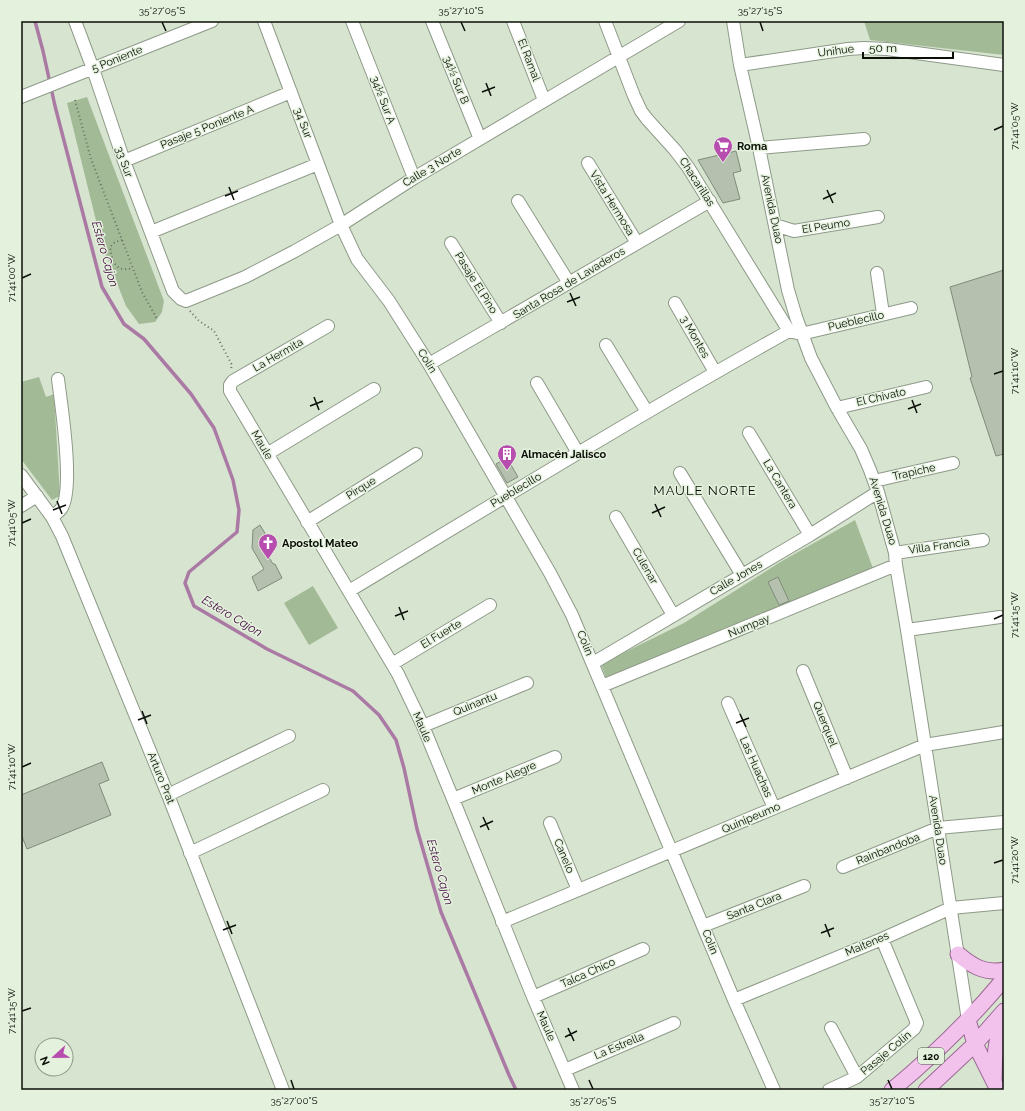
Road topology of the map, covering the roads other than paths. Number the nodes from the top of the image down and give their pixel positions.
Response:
1 (75, 21) edge
2 (212, 21) edge
3 (264, 21) edge
4 (352, 21) edge
5 (432, 21) edge
6 (513, 21) edge
7 (605, 21) edge
8 (678, 21) edge
9 (733, 21) edge
10 (618, 56) junction
11 (740, 65) junction
12 (1004, 65) edge
13 (93, 69) junction
14 (291, 92) junction
15 (25, 96) edge
16 (544, 100) junction
17 (480, 139) junction
18 (864, 139) dead end
19 (759, 148) junction
20 (124, 161) junction
21 (588, 163) dead end
22 (318, 164) junction
23 (414, 178) junction
24 (518, 201) dead end
25 (710, 201) junction
26 (878, 217) dead end
27 (342, 225) junction
28 (775, 225) junction
29 (151, 232) junction
30 (451, 243) dead end
31 (637, 243) junction
32 (877, 273) dead end
33 (569, 283) junction
34 (181, 299) joint
35 (675, 303) dead end
36 (911, 308) dead end
37 (883, 314) junction
38 (501, 323) junction
39 (328, 326) dead end
40 (789, 331) junction
41 (802, 334) junction
42 (606, 345) dead end
43 (429, 364) junction
44 (715, 372) junction
45 (58, 379) dead end
46 (537, 383) dead end
47 (230, 385) joint
48 (926, 387) dead end
49 (374, 389) dead end
50 (837, 408) junction
51 (646, 412) junction
52 (749, 433) dead end
53 (578, 453) junction
54 (267, 454) junction
55 (416, 454) dead end
56 (953, 463) dead end
57 (680, 473) dead end
58 (21, 476) edge
59 (876, 486) junction
60 (37, 496) junction
61 (506, 496) junction
62 (21, 506) edge
63 (52, 517) junction
64 (616, 517) dead end
65 (307, 522) junction
66 (810, 535) junction
67 (983, 540) dead end
68 (895, 553) junction
69 (896, 565) junction
70 (742, 575) junction
71 (349, 590) junction
72 (490, 605) dead end
73 (673, 615) junction
74 (1000, 617) dead end
75 (907, 630) junction
76 (593, 663) junction
77 (392, 664) junction
78 (803, 671) dead end
79 (527, 682) dead end
80 (602, 686) junction
81 (728, 703) dead end
82 (422, 726) junction
83 (1004, 732) edge
84 (289, 736) dead end
85 (925, 745) junction
86 (555, 757) dead end
87 (847, 778) junction
88 (323, 790) dead end
89 (168, 795) junction
90 (454, 799) junction
91 (774, 808) junction
92 (1004, 822) edge
93 (550, 823) dead end
94 (938, 828) junction
95 (672, 851) junction
96 (190, 853) junction
97 (843, 868) dead end
98 (804, 886) dead end
99 (578, 890) junction
100 (1004, 903) edge
101 (951, 908) junction
102 (502, 922) junction
103 (703, 926) junction
104 (882, 939) junction
105 (643, 949) dead end
106 (958, 954) junction
107 (1004, 970) edge
108 (1004, 979) edge
109 (533, 997) junction
110 (734, 1000) junction
111 (1004, 1012) edge
112 (968, 1020) junction
113 (674, 1023) dead end
114 (831, 1028) dead end
115 (975, 1044) junction
116 (565, 1070) junction
117 (857, 1077) junction
118 (996, 1086) edge
119 (283, 1090) edge
120 (573, 1090) edge
121 (774, 1090) edge
122 (829, 1090) edge
123 (892, 1090) edge
124 (926, 1090) edge

1 - 13 street, 33 Sur
2 - 13 street, 5 Poniente
3 - 14 street, 34 Sur
4 - 23 street, 34½ Sur A
5 - 17 street, 34½ Sur B
6 - 16 street, El Ramal
7 - 10 street, Chacarillas
8 - 10 street, Calle 3 Norte
9 - 11 street, Avenida Duao
10 - 16 street, Calle 3 Norte
10 - 25 street, Chacarillas
11 - 12 street, Unihue
11 - 19 street, Avenida Duao
13 - 15 street, 5 Poniente
13 - 20 street, 33 Sur
14 - 20 street, Pasaje 5 Poniente A
14 - 22 street, 34 Sur
16 - 17 street, Calle 3 Norte
17 - 23 street, Calle 3 Norte
18 - 19 street
19 - 28 street, Avenida Duao
20 - 29 street, 33 Sur
21 - 31 street, Vista Hermosa
22 - 27 street, 34 Sur
22 - 29 street
23 - 27 street, Calle 3 Norte
24 - 33 street
25 - 31 street, Santa Rosa de Lavaderos
25 - 40 street, Chacarillas
26 - 28 street, El Peumo
27 - 34 street, Calle 3 Norte
27 - 43 street, Colín
28 - 41 street, Avenida Duao
29 - 34 street, 33 Sur
30 - 38 street, Pasaje El Pino
31 - 33 street, Santa Rosa de Lavaderos
32 - 37 street
33 - 38 street, Santa Rosa de Lavaderos
35 - 44 street, 3 Montes
36 - 37 street, Pueblecillo
37 - 41 street, Pueblecillo
38 - 43 street, Santa Rosa de Lavaderos
39 - 47 street, La Hermita
40 - 41 street
40 - 44 street, Pueblecillo
41 - 50 street, Avenida Duao
42 - 51 street
43 - 61 street, Colín
44 - 51 street, Pueblecillo
45 - 63 street
46 - 53 street
47 - 54 street, Maule
48 - 50 street, El Chivato
49 - 54 street
50 - 59 street, Avenida Duao
51 - 53 street, Pueblecillo
52 - 66 street, La Cantera
53 - 61 street, Pueblecillo
54 - 65 street, Maule
55 - 65 street, Pirque
56 - 59 street, Trapiche
57 - 70 street
58 - 60 street, Arturo Prat
59 - 66 street, Calle Jones
59 - 68 street, Avenida Duao
60 - 62 street
60 - 63 street, Arturo Prat
61 - 71 street, Pueblecillo
61 - 76 street, Colín
63 - 89 street, Arturo Prat
64 - 73 street, Culenar
65 - 71 street, Maule
66 - 70 street, Calle Jones
67 - 68 street, Villa Francia
68 - 69 street, Avenida Duao
69 - 75 street, Avenida Duao
69 - 80 street, Numpay
70 - 73 street, Calle Jones
71 - 77 street, Maule
72 - 77 street, El Fuerte
73 - 76 street, Calle Jones
74 - 75 street
75 - 85 street, Avenida Duao
76 - 80 street, Colín
77 - 82 street, Maule
78 - 87 street, Querquel
79 - 82 street, Quinantu
80 - 95 street, Colín
81 - 91 street, Las Huachas
82 - 90 street, Maule
83 - 85 street, Quinipeumo
84 - 89 street
85 - 87 street, Quinipeumo
85 - 94 street, Avenida Duao
86 - 90 street, Monte Alegre
87 - 91 street, Quinipeumo
88 - 96 street
89 - 96 street, Arturo Prat
90 - 102 street, Maule
91 - 95 street, Quinipeumo
92 - 94 street, Rainbandoba
93 - 99 street, Canelo
94 - 97 street, Rainbandoba
94 - 101 street, Avenida Duao
95 - 99 street, Quinipeumo
95 - 103 street, Colín
96 - 119 street, Arturo Prat
98 - 103 street, Santa Clara
99 - 102 street, Quinipeumo
100 - 101 street, Maitenes
101 - 104 street, Maitenes
101 - 106 street, Avenida Duao
102 - 109 street, Maule
103 - 110 street, Colín
104 - 110 street, Maitenes
104 - 117 street, Pasaje Colín
105 - 109 street, Talca Chico
106 - 107 main road
106 - 112 street, Avenida Duao
108 - 112 main road, 120
109 - 116 street, Maule
110 - 121 street, Colín
111 - 115 main road, 120
111 - 118 main road
112 - 115 main road
112 - 123 main road, 120
113 - 116 street, La Estrella
114 - 117 street
115 - 118 main road
115 - 124 main road, 120
116 - 120 street, Maule
117 - 122 street, Pasaje Colín

